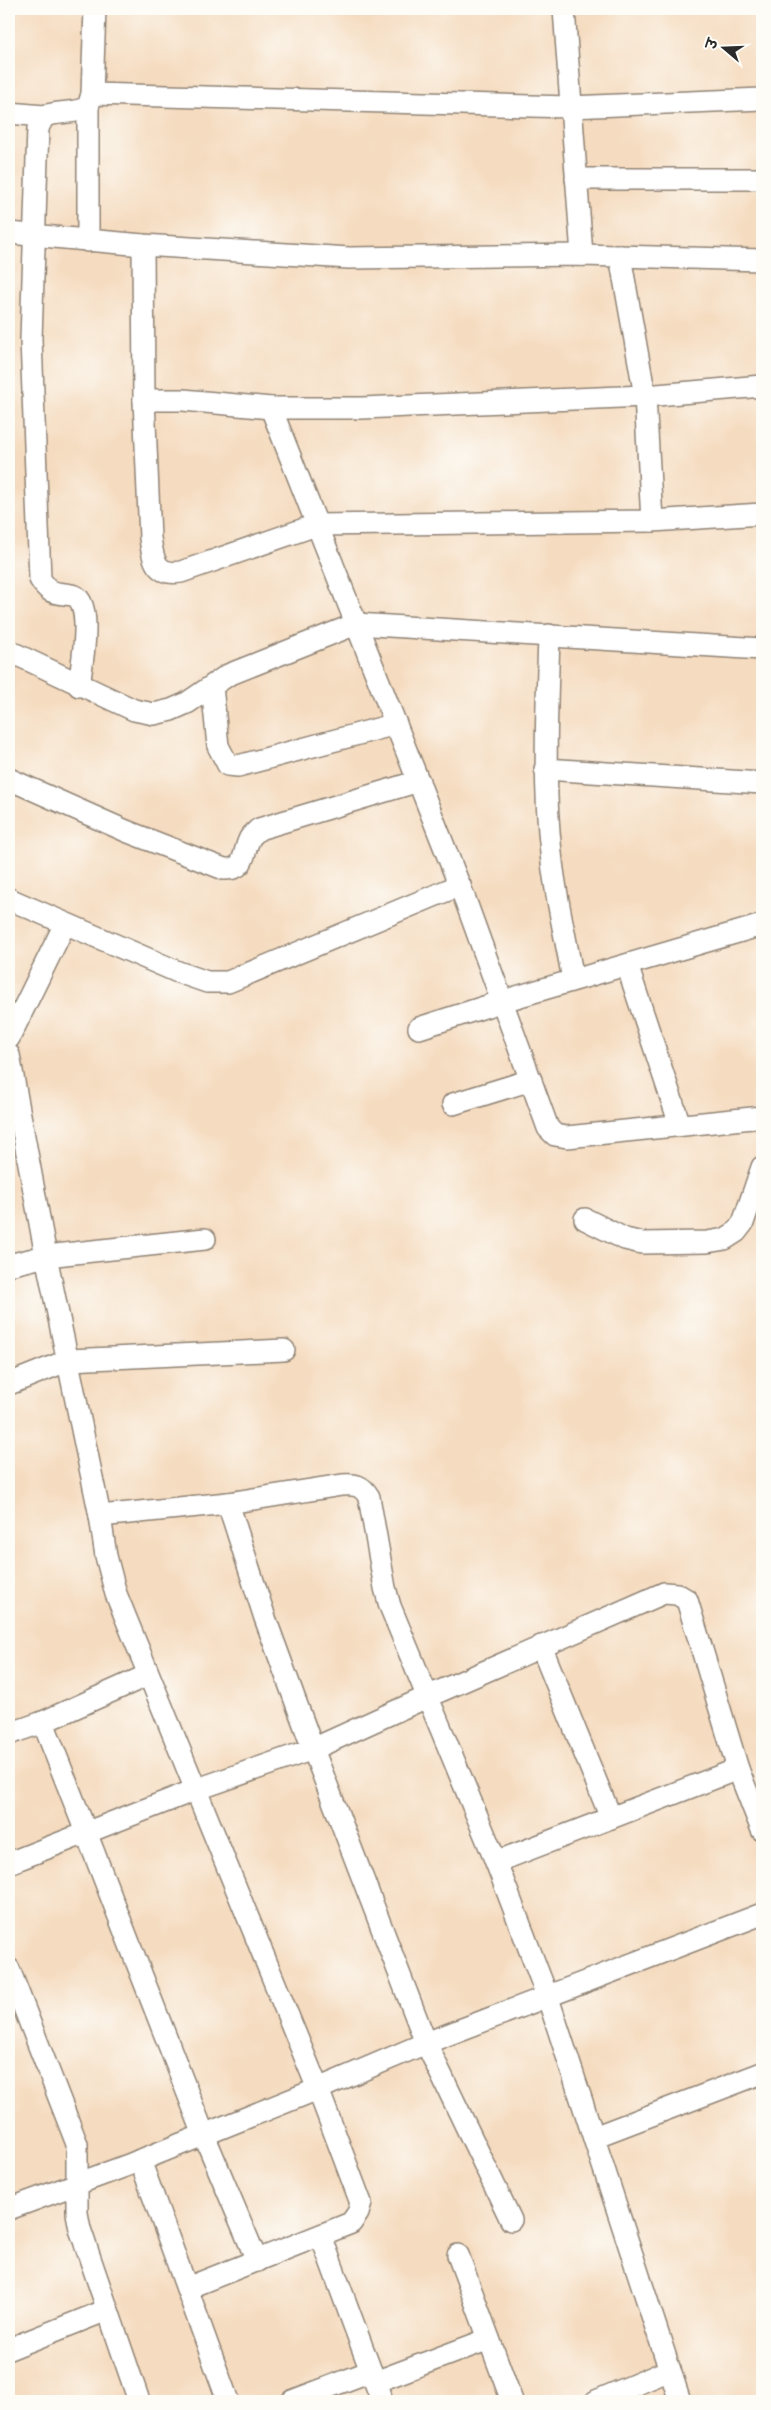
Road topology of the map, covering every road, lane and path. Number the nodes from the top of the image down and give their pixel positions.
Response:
1 (95, 9) edge
2 (564, 9) edge
3 (762, 98) edge
4 (90, 100) junction
5 (570, 107) junction
6 (9, 113) edge
7 (44, 116) junction
8 (576, 179) junction
9 (762, 179) edge
10 (9, 233) edge
11 (36, 236) junction
12 (88, 241) junction
13 (143, 245) junction
14 (582, 255) junction
15 (620, 256) junction
16 (762, 260) edge
17 (762, 386) edge
18 (645, 396) junction
19 (144, 400) junction
20 (271, 408) junction
21 (762, 514) edge
22 (652, 521) junction
23 (316, 525) junction
24 (356, 624) junction
25 (548, 636) junction
26 (762, 649) edge
27 (9, 651) edge
28 (79, 686) junction
29 (212, 686) junction
30 (396, 724) junction
31 (545, 769) junction
32 (9, 779) edge
33 (418, 782) junction
34 (762, 783) edge
35 (460, 885) junction
36 (9, 899) edge
37 (65, 924) junction
38 (762, 925) edge
39 (627, 965) junction
40 (573, 980) junction
41 (504, 1001) junction
42 (419, 1028) dead end
43 (9, 1038) edge
44 (9, 1055) edge
45 (531, 1080) junction
46 (453, 1104) dead end
47 (762, 1117) edge
48 (680, 1126) junction
49 (762, 1167) edge
50 (585, 1219) dead end
51 (205, 1239) dead end
52 (46, 1256) junction
53 (9, 1265) edge
54 (284, 1350) dead end
55 (69, 1360) junction
56 (9, 1384) edge
57 (228, 1503) junction
58 (100, 1516) junction
59 (541, 1646) junction
60 (148, 1675) junction
61 (429, 1696) junction
62 (43, 1722) junction
63 (9, 1734) edge
64 (313, 1749) junction
65 (738, 1769) junction
66 (195, 1790) junction
67 (611, 1818) junction
68 (762, 1830) edge
69 (86, 1833) junction
70 (9, 1862) edge
71 (496, 1862) junction
72 (762, 1914) edge
73 (9, 1968) edge
74 (548, 1998) junction
75 (426, 2043) junction
76 (762, 2073) edge
77 (318, 2089) junction
78 (204, 2134) junction
79 (594, 2137) junction
80 (140, 2160) junction
81 (76, 2184) junction
82 (9, 2209) edge
83 (511, 2220) dead end
84 (322, 2236) junction
85 (458, 2255) dead end
86 (257, 2261) junction
87 (187, 2288) junction
88 (107, 2310) junction
89 (489, 2339) junction
90 (9, 2349) edge
91 (670, 2370) junction
92 (376, 2385) edge
93 (139, 2401) edge
94 (228, 2401) edge
95 (292, 2401) edge
96 (512, 2401) edge
97 (596, 2401) edge
98 (680, 2401) edge

1 - 4 street
2 - 5 street
3 - 5 street
4 - 5 street
4 - 7 street
4 - 12 street
5 - 8 street
6 - 7 street
7 - 11 street
8 - 9 street
8 - 14 street
10 - 11 street
11 - 12 street
11 - 28 street
12 - 13 street
13 - 14 street
13 - 19 street
14 - 15 street
15 - 16 street
15 - 18 street
17 - 18 street
18 - 20 street
18 - 22 street
19 - 20 street
19 - 23 street
20 - 23 street
21 - 22 street
22 - 23 street
23 - 24 street
24 - 25 street
24 - 29 street
24 - 30 street
25 - 26 street
25 - 31 street
27 - 28 street
28 - 29 street
29 - 30 street
30 - 33 street
31 - 34 street
31 - 40 street
32 - 33 street
33 - 35 street
35 - 37 street
35 - 41 street
36 - 37 street
37 - 43 street
38 - 39 street
39 - 40 street
39 - 48 street
40 - 41 street
41 - 42 street
41 - 45 street
44 - 52 street
45 - 46 street
45 - 48 street
47 - 48 street
49 - 50 street
51 - 52 street
52 - 53 street
52 - 55 street
54 - 55 street
55 - 56 street
55 - 58 street
57 - 58 street
57 - 61 street
57 - 64 street
58 - 60 street
59 - 61 street
59 - 65 street
59 - 67 street
60 - 62 street
60 - 66 street
61 - 64 street
61 - 71 street
62 - 63 street
62 - 69 street
64 - 66 street
64 - 75 street
65 - 67 street
65 - 68 street
66 - 69 street
66 - 77 street
67 - 71 street
69 - 70 street
69 - 78 street
71 - 74 street
72 - 74 street
73 - 81 street
74 - 75 street
74 - 79 street
75 - 77 street
75 - 83 street
76 - 79 street
77 - 78 street
77 - 84 street
78 - 80 street
78 - 86 street
79 - 91 street
80 - 81 street
80 - 87 street
81 - 82 street
81 - 88 street
84 - 86 street
84 - 92 street
85 - 89 street
86 - 87 street
87 - 94 street
88 - 90 street
88 - 93 street
89 - 92 street
89 - 96 street
91 - 97 street
91 - 98 street
92 - 95 street

